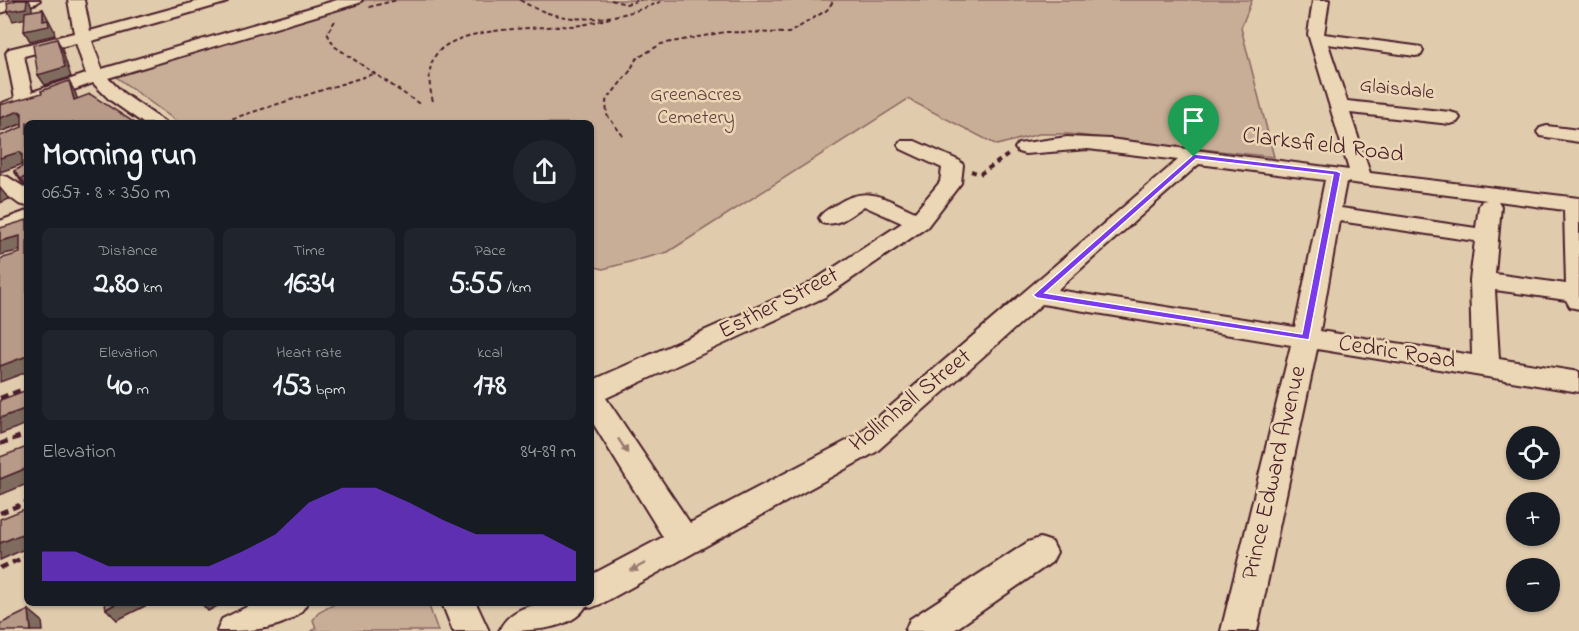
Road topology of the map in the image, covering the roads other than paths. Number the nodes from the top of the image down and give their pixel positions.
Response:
1 (32, 0) edge
2 (76, 0) edge
3 (220, 0) edge
4 (1321, 0) edge
5 (360, 4) edge
6 (0, 8) edge
7 (83, 37) junction
8 (1317, 38) junction
9 (1415, 51) dead end
10 (97, 76) junction
11 (25, 101) junction
12 (1339, 106) junction
13 (0, 110) edge
14 (1450, 118) dead end
15 (149, 120) edge
16 (1547, 132) dead end
17 (1579, 136) edge
18 (908, 146) dead end
19 (1025, 148) road end
20 (1194, 157) junction
21 (24, 172) edge
22 (1349, 175) junction
23 (0, 181) edge
24 (24, 198) edge
25 (1577, 204) edge
26 (1490, 206) dead end
27 (1330, 213) junction
28 (830, 218) dead end
29 (24, 219) edge
30 (919, 222) junction
31 (0, 229) edge
32 (1485, 236) junction
33 (1482, 279) junction
34 (1579, 294) edge
35 (1037, 295) junction
36 (1579, 301) edge
37 (1306, 338) junction
38 (1486, 367) junction
39 (1579, 382) edge
40 (594, 394) edge
41 (594, 400) edge
42 (685, 543) junction
43 (1040, 552) dead end
44 (594, 590) edge
45 (284, 606) edge
46 (460, 606) edge
47 (564, 606) edge
48 (235, 631) edge
49 (471, 631) edge
50 (517, 631) edge
51 (922, 631) edge
52 (1239, 631) edge

1 - 6 street
2 - 7 street
3 - 7 street
4 - 8 street
5 - 10 street
7 - 10 street
7 - 11 street
8 - 9 street
8 - 12 street
10 - 11 street
10 - 15 street
11 - 13 street
12 - 14 street, Glaisdale
12 - 22 street
16 - 17 street
18 - 30 street, Esther Street
19 - 20 street, Clarksfield Road
20 - 22 street, Clarksfield Road
20 - 35 street, Hollinhall Street
21 - 23 street
22 - 25 street, Clarksfield Road
22 - 27 street, Prince Edward Avenue
23 - 24 street
25 - 34 street
26 - 32 street
27 - 32 street
27 - 37 street, Prince Edward Avenue
28 - 30 street
29 - 31 street
30 - 40 street, Esther Street
32 - 33 street
33 - 34 street
33 - 38 street
34 - 36 street
35 - 37 street, Cedric Road
35 - 42 street, Hollinhall Street
37 - 38 street, Cedric Road
37 - 52 street, Prince Edward Avenue
38 - 39 street, Cedric Road
41 -> 42 street
42 -> 44 street, Hollinhall Street
43 - 51 street
45 - 48 street
46 - 49 street
47 - 50 street

